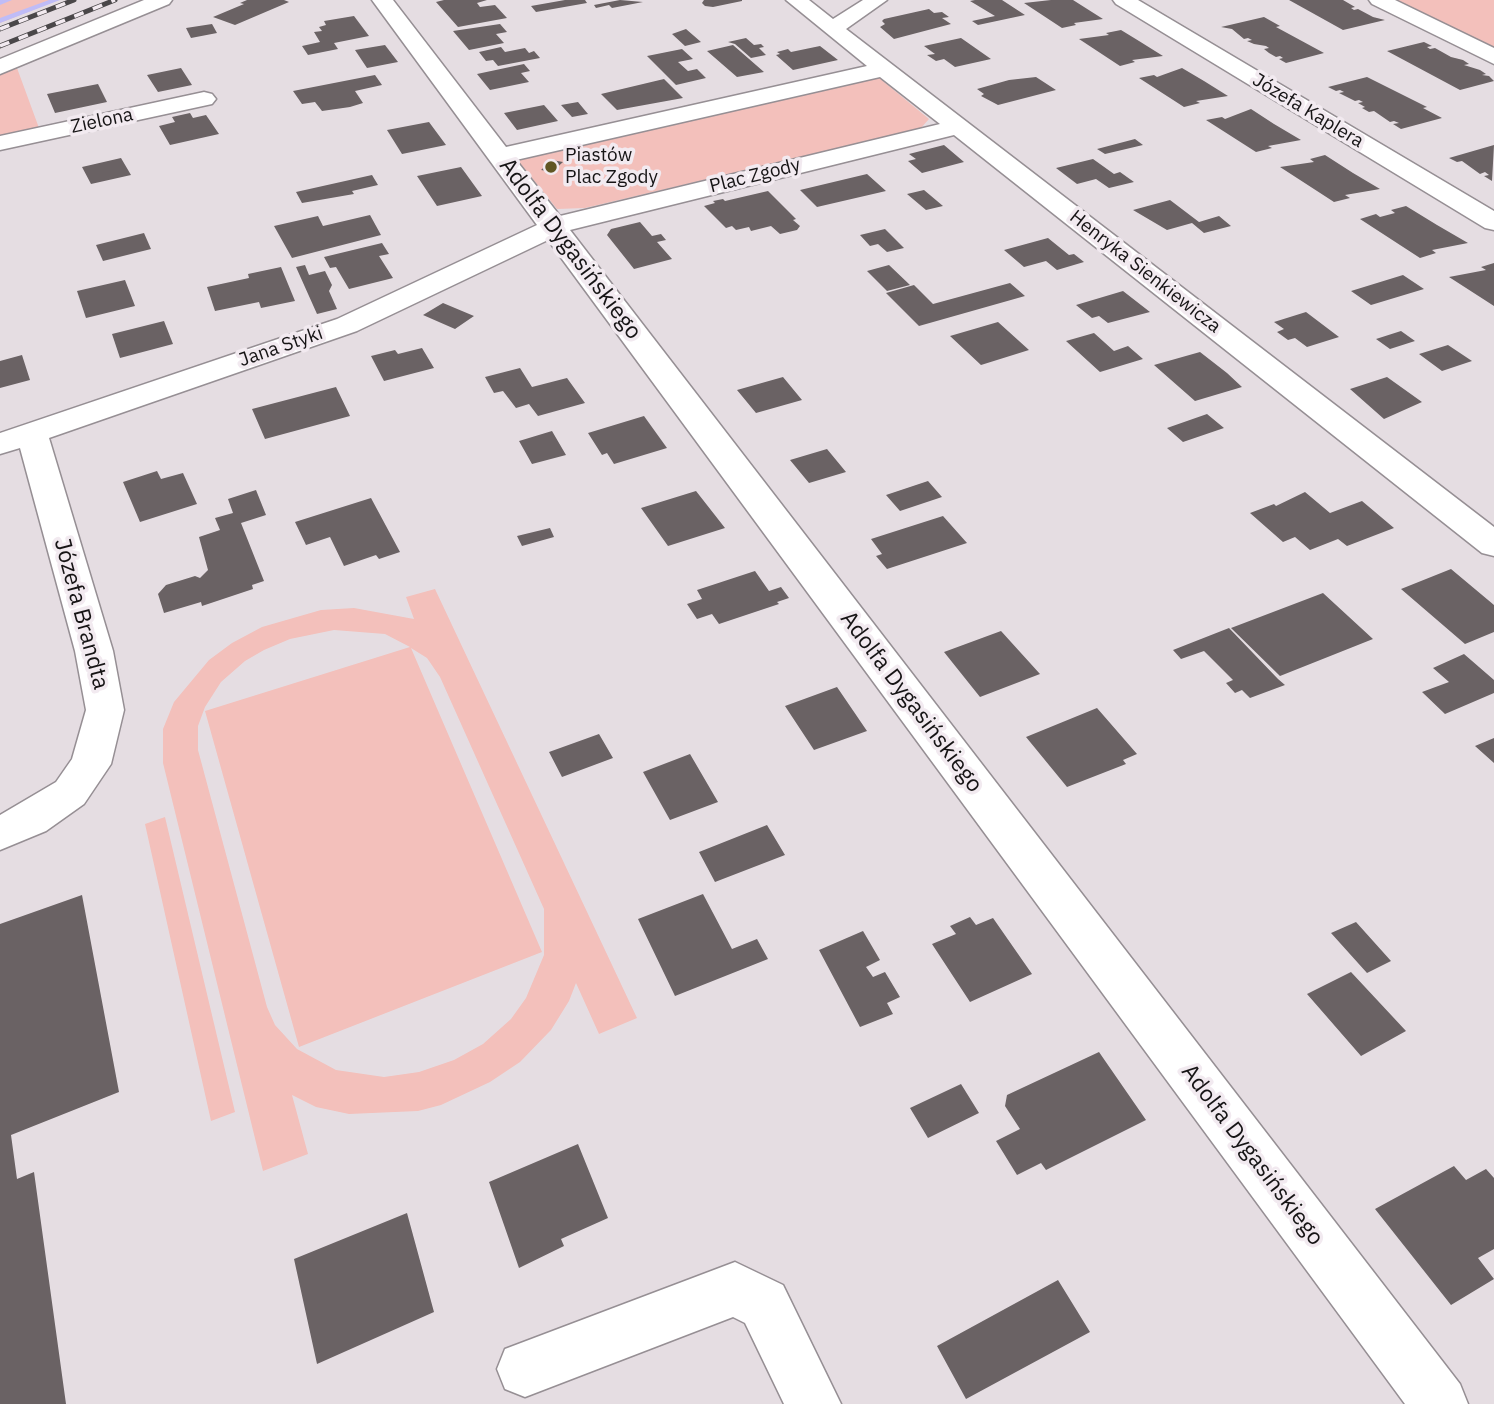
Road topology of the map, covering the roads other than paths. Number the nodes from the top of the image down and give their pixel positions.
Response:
1 (162, 0) edge
2 (382, 0) edge
3 (796, 0) edge
4 (877, 0) edge
5 (1123, 0) edge
6 (1142, 0) edge
7 (1379, 0) edge
8 (832, 28) junction
9 (1494, 57) edge
10 (0, 67) edge
11 (885, 69) junction
12 (204, 99) dead end
13 (958, 127) junction
14 (0, 143) edge
15 (501, 156) junction
16 (1494, 207) edge
17 (1494, 222) edge
18 (553, 227) junction
19 (16, 439) edge
20 (1494, 544) edge
21 (0, 833) edge
22 (525, 1369) dead end
23 (813, 1404) edge
24 (1440, 1404) edge

1 - 10 street
2 - 15 street, Adolfa Dygasińskiego
3 - 8 street, Henryka Sienkiewicza
4 - 8 street
5 - 17 street, Józefa Kaplera
6 - 16 street, Józefa Kaplera
7 - 9 street
8 - 11 street, Henryka Sienkiewicza
11 - 13 street, Henryka Sienkiewicza
11 - 15 street
12 - 14 street, Zielona
13 - 18 street, Plac Zgody
13 - 20 street, Henryka Sienkiewicza
15 - 18 street, Adolfa Dygasińskiego
18 - 19 street, Jana Styki
18 - 24 street, Adolfa Dygasińskiego
19 - 21 street, Józefa Brandta
22 - 23 street

